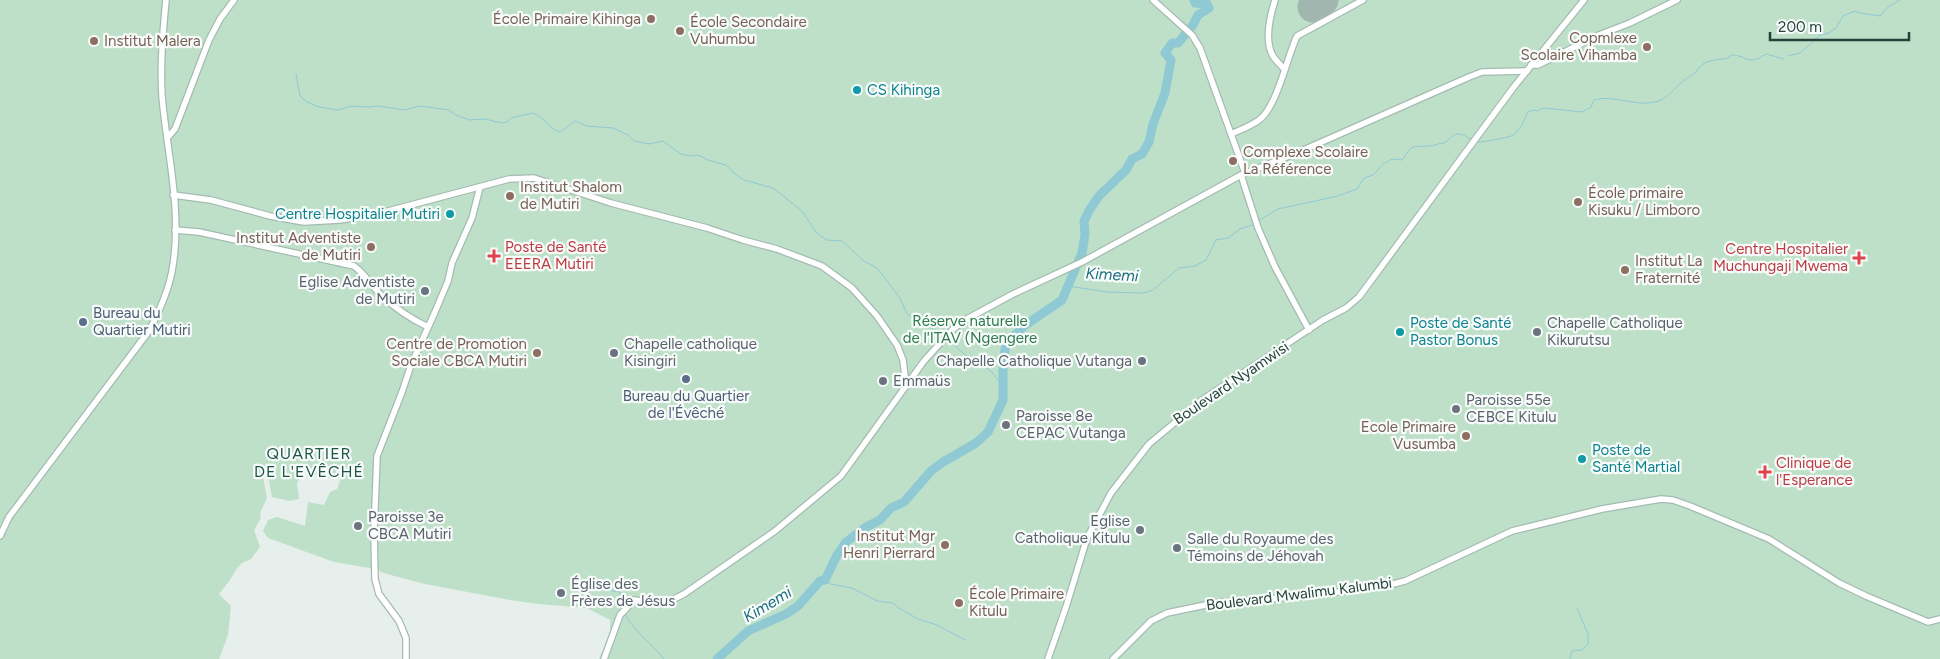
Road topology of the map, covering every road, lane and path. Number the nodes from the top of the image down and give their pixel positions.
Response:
1 (166, 0) edge
2 (234, 0) edge
3 (1153, 0) edge
4 (1275, 0) edge
5 (1363, 0) edge
6 (1584, 0) edge
7 (1677, 0) edge
8 (1532, 65) junction
9 (1284, 69) junction
10 (1526, 71) junction
11 (1231, 134) junction
12 (168, 136) junction
13 (1243, 174) junction
14 (480, 187) junction
15 (173, 195) junction
16 (175, 230) junction
17 (428, 327) junction
18 (1309, 330) junction
19 (906, 385) junction
20 (0, 536) edge
21 (1940, 619) edge
22 (406, 659) edge
23 (604, 659) edge
24 (1048, 659) edge
25 (1113, 659) edge

1 - 12 street
2 - 12 street
3 - 11 street
4 - 9 street
5 - 9 street
6 - 8 street, Boulevard Nyamwisi
7 - 8 street
8 - 10 street, Boulevard Nyamwisi
9 - 11 street
10 - 13 street
10 - 18 street, Boulevard Nyamwisi
11 - 13 street
12 - 15 street
13 - 18 street
13 - 19 street
14 - 15 street
14 - 17 street
14 - 19 street
15 - 16 street
16 - 17 street
16 - 20 street
17 - 22 street
18 - 24 street, Boulevard Nyamwisi
19 - 23 street
21 - 25 street, Boulevard Mwalimu Kalumbi

